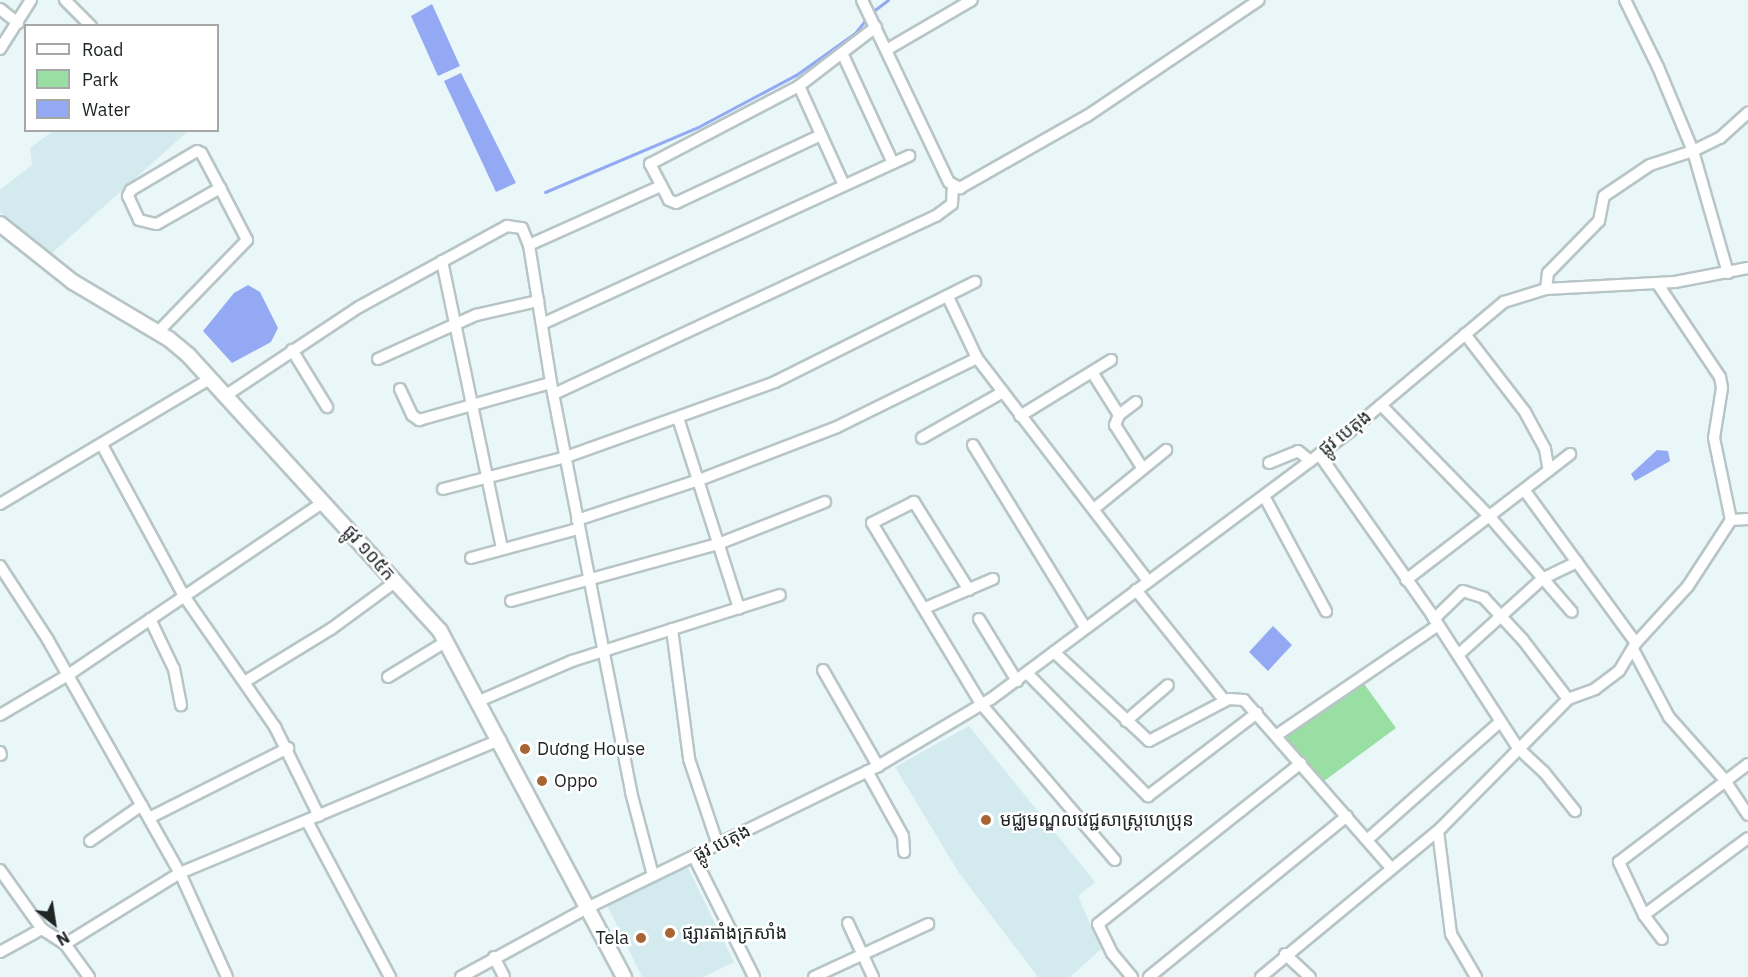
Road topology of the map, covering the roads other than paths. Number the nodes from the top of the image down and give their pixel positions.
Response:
1 (31, 0) edge
2 (65, 0) edge
3 (972, 0) edge
4 (1259, 0) edge
5 (1625, 0) edge
6 (863, 3) edge
7 (0, 9) edge
8 (18, 23) junction
9 (89, 24) edge
10 (875, 25) junction
11 (0, 49) edge
12 (888, 49) junction
13 (843, 55) junction
14 (799, 86) junction
15 (1748, 113) edge
16 (821, 135) junction
17 (1693, 151) junction
18 (909, 156) dead end
19 (893, 163) junction
20 (844, 185) junction
21 (953, 185) junction
22 (661, 186) junction
23 (220, 188) junction
24 (0, 224) edge
25 (529, 244) junction
26 (442, 261) junction
27 (1748, 268) edge
28 (1728, 273) junction
29 (975, 282) dead end
30 (1657, 284) junction
31 (1546, 289) junction
32 (948, 297) junction
33 (538, 301) junction
34 (456, 324) junction
35 (542, 324) junction
36 (158, 332) junction
37 (1465, 334) junction
38 (292, 350) junction
39 (378, 358) dead end
40 (977, 358) junction
41 (1111, 360) dead end
42 (1092, 372) junction
43 (210, 380) junction
44 (400, 389) dead end
45 (553, 389) junction
46 (1003, 392) junction
47 (225, 396) junction
48 (1136, 402) dead end
49 (471, 405) junction
50 (1381, 405) junction
51 (327, 407) dead end
52 (1119, 415) junction
53 (1020, 416) junction
54 (678, 418) junction
55 (922, 438) dead end
56 (102, 445) junction
57 (974, 445) dead end
58 (1166, 450) dead end
59 (1570, 454) dead end
60 (566, 458) junction
61 (1315, 458) junction
62 (1269, 464) dead end
63 (1143, 469) junction
64 (1549, 471) junction
65 (485, 479) junction
66 (699, 480) junction
67 (443, 489) dead end
68 (1525, 491) junction
69 (1264, 496) junction
70 (825, 502) dead end
71 (322, 503) junction
72 (0, 504) edge
73 (1095, 508) junction
74 (1490, 517) junction
75 (1748, 519) edge
76 (1731, 520) junction
77 (578, 525) junction
78 (718, 544) junction
79 (502, 549) junction
80 (471, 558) dead end
81 (1577, 562) junction
82 (0, 566) edge
83 (993, 579) dead end
84 (1542, 579) junction
85 (1406, 580) junction
86 (589, 581) junction
87 (1148, 581) junction
88 (395, 582) junction
89 (969, 590) junction
90 (1136, 590) junction
91 (780, 595) dead end
92 (184, 596) junction
93 (511, 601) dead end
94 (739, 608) junction
95 (926, 608) junction
96 (1326, 611) dead end
97 (1572, 612) dead end
98 (1501, 615) junction
99 (150, 619) junction
100 (979, 620) dead end
101 (1436, 622) junction
102 (1085, 627) junction
103 (672, 629) junction
104 (447, 641) junction
105 (1635, 647) junction
106 (604, 650) junction
107 (1054, 652) junction
108 (1458, 655) junction
109 (823, 670) dead end
110 (1027, 674) junction
111 (68, 675) junction
112 (388, 677) dead end
113 (246, 681) junction
114 (1017, 681) junction
115 (1168, 685) dead end
116 (1568, 699) junction
117 (479, 701) junction
118 (1225, 701) junction
119 (181, 705) dead end
120 (982, 705) junction
121 (1257, 713) junction
122 (0, 715) edge
123 (1126, 721) junction
124 (1500, 722) junction
125 (1276, 735) junction
126 (500, 741) junction
127 (288, 748) junction
128 (1518, 748) junction
129 (1301, 763) junction
130 (1748, 764) edge
131 (878, 766) junction
132 (867, 771) junction
133 (1724, 779) junction
134 (142, 805) junction
135 (1575, 811) dead end
136 (1748, 815) edge
137 (319, 816) junction
138 (1347, 816) junction
139 (149, 818) junction
140 (307, 821) junction
141 (1438, 831) junction
142 (1748, 838) edge
143 (1367, 840) junction
144 (90, 841) dead end
145 (718, 845) junction
146 (904, 852) dead end
147 (694, 856) junction
148 (1115, 860) dead end
149 (1391, 868) junction
150 (0, 870) edge
151 (180, 873) junction
152 (653, 875) junction
153 (589, 907) junction
154 (1644, 915) junction
155 (848, 923) dead end
156 (928, 924) dead end
157 (42, 929) junction
158 (1662, 939) dead end
159 (65, 944) junction
160 (0, 952) edge
161 (1285, 954) junction
162 (862, 955) junction
163 (494, 957) junction
164 (89, 977) edge
165 (227, 977) edge
166 (390, 977) edge
167 (461, 977) edge
168 (504, 977) edge
169 (624, 977) edge
170 (754, 977) edge
171 (814, 977) edge
172 (873, 977) edge
173 (1132, 977) edge
174 (1149, 977) edge
175 (1261, 977) edge
176 (1310, 977) edge
177 (1476, 977) edge

1 - 8 street
2 - 9 street
3 - 12 street
4 - 21 street
5 - 17 street
6 - 10 street
7 - 8 street
8 - 11 street
10 - 12 street
10 - 13 street
12 - 21 street
13 - 14 street
13 - 19 street
14 - 16 street
14 - 22 street
15 - 17 street
16 - 20 street
16 - 22 street
17 - 28 street
17 - 31 street
18 - 19 street
19 - 20 street
20 - 35 street
21 - 45 street
22 - 25 street
23 - 23 street
23 - 36 street
24 - 36 main road, ផ្លូវ ១០៥ក
25 - 26 street
25 - 33 street
26 - 34 street
26 - 38 street
27 - 28 street, ផ្លូវ បេតុង
28 - 30 street, ផ្លូវ បេតុង
29 - 32 street
30 - 31 street, ផ្លូវ បេតុង
30 - 76 street
31 - 37 street, ផ្លូវ បេតុង
32 - 40 street
32 - 54 street
33 - 34 street
33 - 35 street
34 - 39 street
34 - 49 street
35 - 45 street
36 - 43 main road, ផ្លូវ ១០៥ក
37 - 50 street, ផ្លូវ បេតុង
37 - 64 street
38 - 47 street
38 - 51 street
40 - 46 street
40 - 66 street
41 - 42 street
42 - 52 street
42 - 53 street
43 - 47 main road, ផ្លូវ ១០៥ក
43 - 56 street
44 - 49 street
45 - 49 street
45 - 60 street
46 - 53 street
46 - 55 street
47 - 71 main road, ផ្លូវ ១០៥ក
48 - 52 street
49 - 65 street
50 - 61 street, ផ្លូវ បេតុង
50 - 74 street
52 - 63 street
53 - 73 street
54 - 60 street
54 - 66 street
56 - 72 street
56 - 92 street
57 - 102 street
58 - 63 street
59 - 64 street
60 - 65 street
60 - 77 street
61 - 62 street
61 - 69 street, ផ្លូវ បេតុង
61 - 85 street
63 - 73 street
64 - 68 street
65 - 67 street
65 - 79 street
66 - 77 street
66 - 78 street
68 - 74 street
68 - 81 street
69 - 87 street, ផ្លូវ បេតុង
69 - 96 street
70 - 78 street
71 - 88 main road, ផ្លូវ ១០៥ក
71 - 92 street
73 - 87 street
74 - 84 street
74 - 85 street
75 - 76 street
76 - 105 street
77 - 79 street
77 - 86 street
78 - 86 street
78 - 94 street
79 - 80 street
81 - 84 street
81 - 105 street
82 - 111 street
83 - 89 street
84 - 97 street
84 - 98 street
85 - 101 street
86 - 93 street
86 - 106 street
87 - 90 street, ផ្លូវ បេតុង
88 - 104 main road, ផ្លូវ ១០៥ក
88 - 113 street
89 - 95 street
89 - 95 street
90 - 102 street, ផ្លូវ បេតុង
90 - 118 street
91 - 94 street
92 - 99 street
92 - 113 street
94 - 103 street
95 - 120 street
98 - 101 street
98 - 108 street
98 - 116 street
99 - 111 street
99 - 119 street
100 - 114 street
101 - 108 street
101 - 125 street
102 - 107 street, ផ្លូវ បេតុង
103 - 106 street
103 - 145 street
104 - 112 street
104 - 117 main road, ផ្លូវ ១០៥ក
105 - 116 street
105 - 133 street
106 - 117 street
106 - 152 street
107 - 110 street, ផ្លូវ បេតុង
107 - 123 street
108 - 124 street
109 - 131 street
110 - 114 street, ផ្លូវ បេតុង
110 - 121 street
111 - 122 street
111 - 134 street
113 - 127 street
114 - 120 street, ផ្លូវ បេតុង
115 - 123 street
116 - 128 street
117 - 126 main road, ផ្លូវ ១០៥ក
118 - 121 street
118 - 123 street
120 - 131 street, ផ្លូវ បេតុង
120 - 148 street
121 - 125 street
124 - 128 street
124 - 143 street
125 - 129 street
126 - 137 street
126 - 153 main road, ផ្លូវ ១០៥ក
127 - 137 street
127 - 139 street
128 - 135 street
128 - 141 street
129 - 138 street
129 - 173 street
130 - 133 street
131 - 132 street, ផ្លូវ បេតុង
132 - 145 street, ផ្លូវ បេតុង
132 - 146 street
133 - 136 street
133 - 154 street
134 - 139 street
134 - 144 street
137 - 140 street
138 - 143 street
138 - 174 street
139 - 151 street
140 - 151 street
140 - 166 street
141 - 149 street
141 - 177 street
142 - 154 street
143 - 149 street
145 - 147 street, ផ្លូវ បេតុង
147 - 152 street, ផ្លូវ បេតុង
147 - 170 street
149 - 161 street
150 - 157 street
151 - 159 street
151 - 165 street
152 - 153 street, ផ្លូវ បេតុង
153 - 163 street, ផ្លូវ បេតុង
153 - 169 main road, ផ្លូវ ១០៥ក
154 - 158 street
155 - 162 street
156 - 162 street
157 - 159 street
157 - 160 street
159 - 164 street
161 - 175 street
161 - 176 street
162 - 171 street
162 - 172 street
163 - 167 street, ផ្លូវ បេតុង
163 - 168 street

